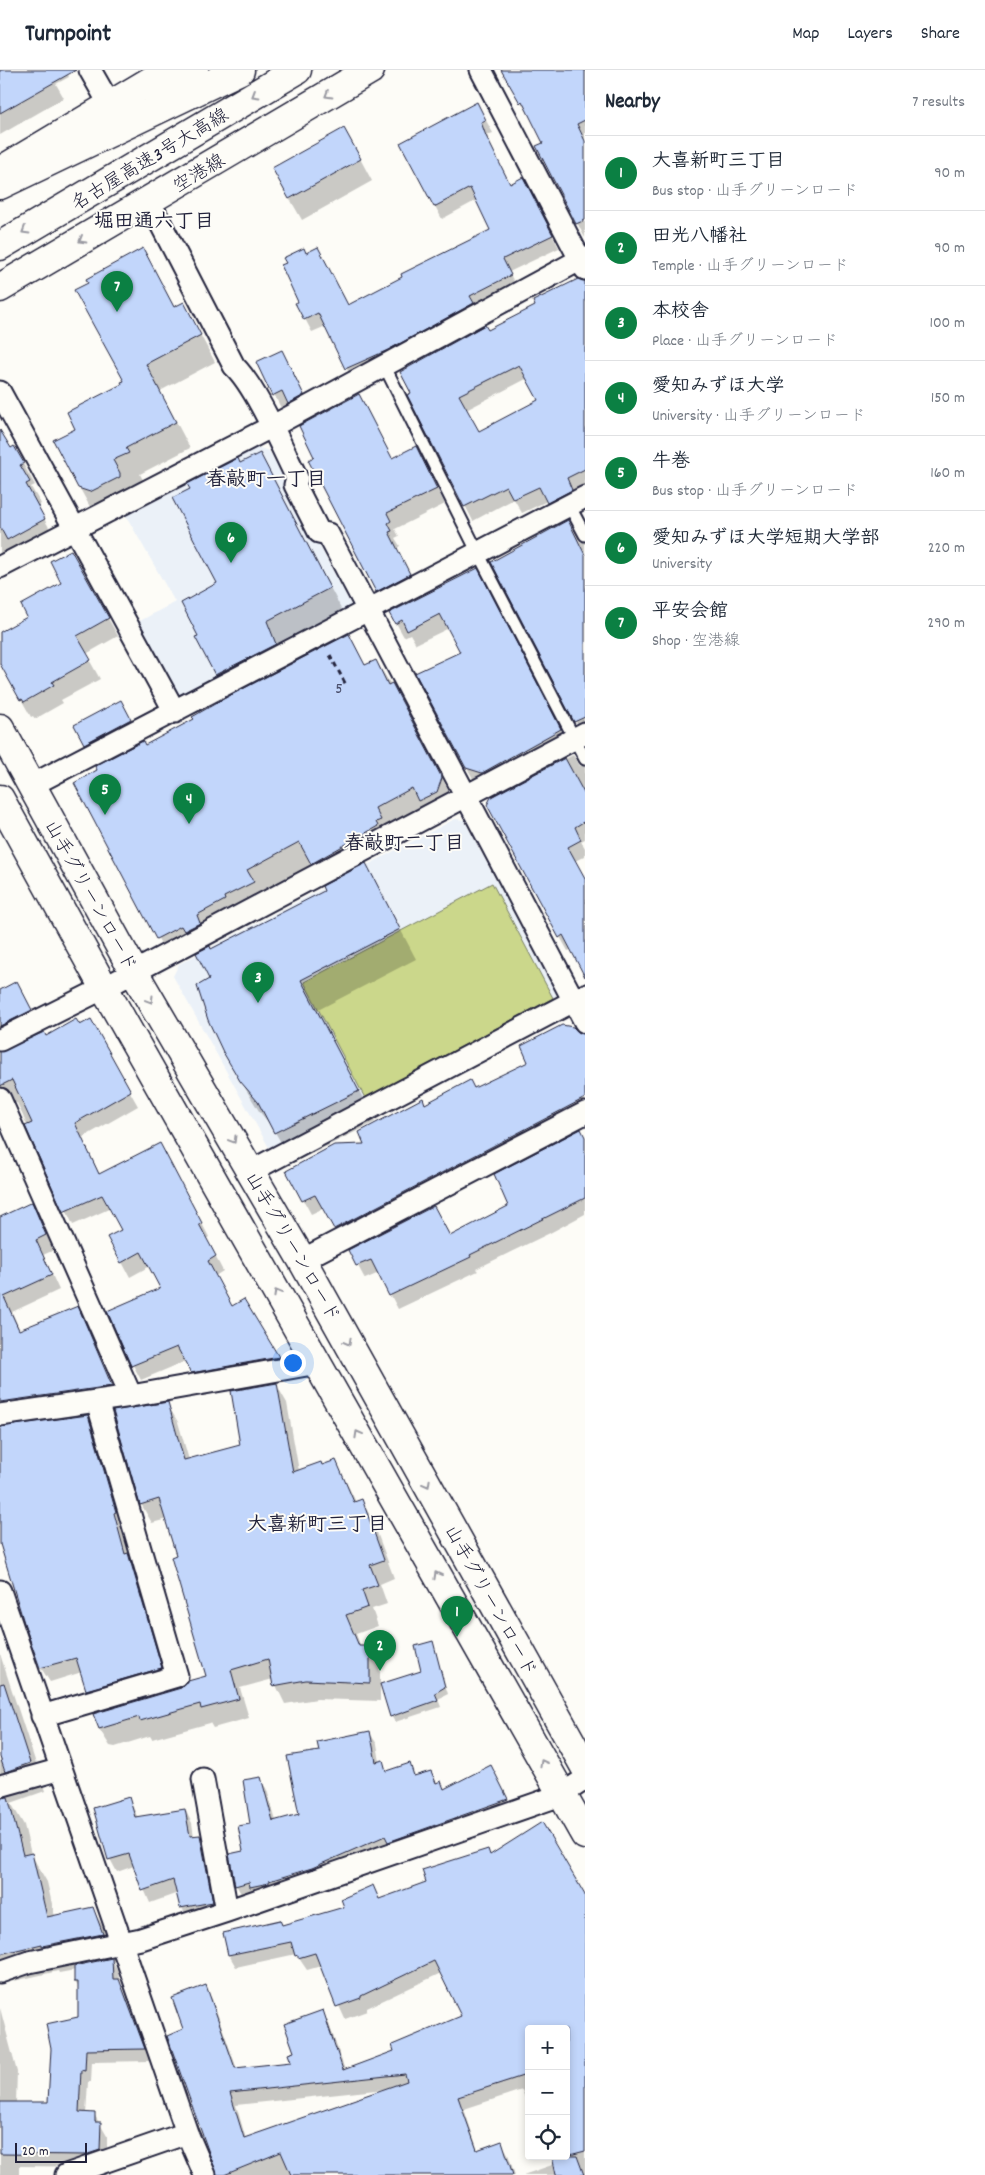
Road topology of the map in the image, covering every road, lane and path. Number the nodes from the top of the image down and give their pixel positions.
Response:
1 (90, 70) edge
2 (169, 70) edge
3 (194, 70) edge
4 (240, 70) edge
5 (297, 70) edge
6 (370, 70) edge
7 (481, 70) edge
8 (110, 105) junction
9 (0, 171) edge
10 (0, 185) edge
11 (149, 201) junction
12 (0, 246) edge
13 (583, 262) edge
14 (0, 288) edge
15 (384, 364) junction
16 (0, 392) edge
17 (271, 426) junction
18 (577, 501) edge
19 (74, 529) junction
20 (585, 536) edge
21 (478, 553) junction
22 (0, 567) edge
23 (368, 612) junction
24 (320, 636) junction
25 (346, 685) dead end
26 (175, 712) junction
27 (0, 728) edge
28 (580, 736) edge
29 (585, 759) edge
30 (32, 786) junction
31 (466, 796) junction
32 (0, 800) edge
33 (134, 972) junction
34 (104, 988) junction
35 (579, 998) edge
36 (585, 1022) edge
37 (0, 1040) edge
38 (0, 1099) edge
39 (585, 1113) edge
40 (251, 1171) junction
41 (302, 1260) junction
42 (318, 1363) junction
43 (131, 1396) junction
44 (97, 1401) junction
45 (0, 1415) edge
46 (0, 1591) edge
47 (42, 1716) junction
48 (585, 1767) edge
49 (61, 1769) junction
50 (203, 1779) dead end
51 (585, 1779) edge
52 (0, 1786) edge
53 (561, 1795) junction
54 (585, 1835) edge
55 (227, 1911) junction
56 (122, 1941) junction
57 (0, 1972) edge
58 (187, 2133) junction
59 (66, 2175) edge
60 (204, 2175) edge

1 - 8 street
2 - 8 main road
3 - 10 main road
4 - 10 main road
5 -> 12 main road, 名古屋高速3号大高線
6 -> 11 main road, 空港線
7 - 13 street
8 - 9 main road
11 -> 14 main road, 空港線
11 - 17 street
13 - 15 street
15 - 17 street
15 - 21 lane
16 - 19 street
17 - 19 street
17 - 23 street
18 - 20 lane
18 - 21 street
19 - 22 street
19 - 26 street
21 - 23 street
21 - 28 lane
23 - 24 street
23 - 31 street
24 - 25 path
24 - 26 street
26 - 30 street
27 - 30 main road, 山手グリーンロード
28 - 29 lane
28 - 31 street
30 - 33 main road, 山手グリーンロード
31 - 33 street
31 - 35 street
32 - 34 main road, 山手グリーンロード
33 - 34 street
33 -> 40 main road, 山手グリーンロード
34 - 37 street
42 -> 34 main road, 山手グリーンロード
35 - 36 street
35 - 40 street
38 - 43 street
39 - 41 street
40 - 41 main road, 山手グリーンロード
41 -> 48 main road, 山手グリーンロード
42 - 43 street
53 -> 42 main road, 山手グリーンロード
43 - 44 street
44 - 45 street
44 - 47 street
46 - 47 street
47 - 49 street
49 - 52 street
49 - 56 street
50 - 55 street
51 - 53 street
53 - 54 main road, 山手グリーンロード
53 - 55 street
55 - 56 street
56 - 57 street
56 - 58 street
58 - 59 street
58 - 60 street

